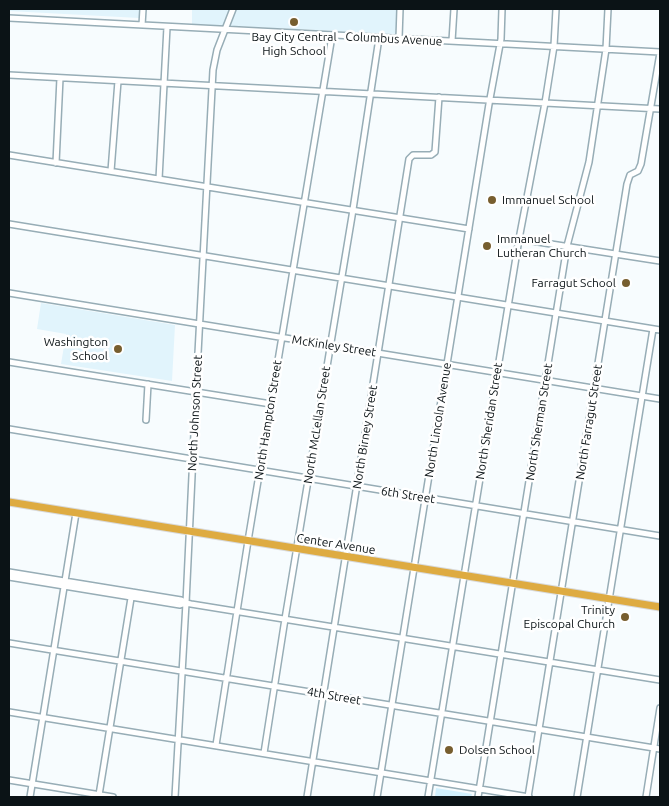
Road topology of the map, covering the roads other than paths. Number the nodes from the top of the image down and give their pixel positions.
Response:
1 (143, 9) edge
2 (233, 9) edge
3 (400, 9) edge
4 (454, 9) edge
5 (502, 9) edge
6 (556, 9) edge
7 (608, 9) edge
8 (9, 18) edge
9 (142, 25) junction
10 (166, 27) junction
11 (224, 30) junction
12 (332, 36) junction
13 (379, 38) junction
14 (399, 38) junction
15 (452, 41) junction
16 (499, 43) junction
17 (554, 46) junction
18 (606, 49) junction
19 (660, 53) edge
20 (9, 75) edge
21 (60, 78) junction
22 (118, 81) junction
23 (164, 83) junction
24 (212, 85) junction
25 (322, 91) junction
26 (370, 94) junction
27 (439, 97) junction
28 (490, 100) junction
29 (545, 103) junction
30 (598, 106) junction
31 (651, 108) junction
32 (660, 109) edge
33 (9, 155) edge
34 (56, 163) junction
35 (111, 171) junction
36 (158, 179) junction
37 (207, 187) junction
38 (304, 203) junction
39 (352, 210) junction
40 (400, 218) junction
41 (9, 224) edge
42 (469, 229) junction
43 (519, 238) junction
44 (567, 246) junction
45 (616, 254) junction
46 (204, 256) junction
47 (660, 261) edge
48 (293, 271) junction
49 (341, 279) junction
50 (389, 287) junction
51 (9, 293) edge
52 (458, 297) junction
53 (508, 305) junction
54 (557, 313) junction
55 (605, 321) junction
56 (200, 324) junction
57 (653, 329) junction
58 (660, 330) edge
59 (282, 338) junction
60 (330, 345) junction
61 (378, 353) junction
62 (9, 362) edge
63 (447, 364) junction
64 (497, 372) junction
65 (546, 380) junction
66 (148, 384) junction
67 (594, 388) junction
68 (196, 391) junction
69 (642, 396) junction
70 (660, 398) edge
71 (271, 404) junction
72 (146, 420) dead end
73 (9, 429) edge
74 (193, 459) junction
75 (260, 471) junction
76 (308, 479) junction
77 (357, 487) junction
78 (426, 498) junction
79 (9, 502) edge
80 (476, 506) junction
81 (76, 513) junction
82 (524, 514) junction
83 (572, 522) junction
84 (620, 529) junction
85 (189, 531) junction
86 (660, 536) edge
87 (248, 541) junction
88 (297, 549) junction
89 (345, 557) junction
90 (414, 568) junction
91 (9, 572) edge
92 (464, 576) junction
93 (9, 577) edge
94 (65, 584) junction
95 (513, 584) junction
96 (561, 591) junction
97 (132, 594) junction
98 (610, 599) junction
99 (186, 603) junction
100 (660, 607) edge
101 (237, 611) junction
102 (285, 619) junction
103 (334, 627) junction
104 (403, 639) junction
105 (9, 643) edge
106 (453, 647) junction
107 (53, 650) junction
108 (501, 655) junction
109 (121, 661) junction
110 (549, 662) junction
111 (598, 670) junction
112 (182, 671) junction
113 (226, 678) junction
114 (660, 680) edge
115 (274, 686) junction
116 (323, 694) junction
117 (392, 706) junction
118 (660, 708) edge
119 (9, 712) edge
120 (442, 714) junction
121 (43, 717) junction
122 (490, 722) junction
123 (109, 728) junction
124 (539, 729) junction
125 (587, 738) junction
126 (178, 739) junction
127 (216, 746) junction
128 (654, 748) junction
129 (660, 749) edge
130 (264, 753) junction
131 (312, 761) junction
132 (381, 772) junction
133 (9, 780) edge
134 (431, 780) junction
135 (32, 784) junction
136 (479, 789) junction
137 (99, 795) junction
138 (30, 797) edge
139 (113, 797) edge
140 (175, 797) edge
141 (306, 797) edge
142 (377, 797) edge
143 (428, 797) edge
144 (478, 797) edge
145 (529, 797) edge
146 (577, 797) edge
147 (646, 797) edge

1 - 9 street
2 - 11 street, North Johnson Street
3 - 14 street
4 - 15 street
5 - 16 street, North Lincoln Avenue
6 - 17 street, North Sheridan Street
7 - 18 street, North Sherman Street
8 - 9 street, Columbus Avenue
9 - 10 street, Columbus Avenue
10 - 11 street, Columbus Avenue
10 - 23 street
11 - 12 street, Columbus Avenue
11 - 24 street, North Johnson Street
12 - 13 street, Columbus Avenue
12 - 25 street, North Hampton Street
13 - 14 street, Columbus Avenue
13 - 26 street, North McLellan Street
14 - 15 street, Columbus Avenue
15 - 16 street, Columbus Avenue
16 - 17 street, Columbus Avenue
16 - 28 street, North Lincoln Avenue
17 - 18 street, Columbus Avenue
17 - 29 street, North Sheridan Street
18 - 19 street, Columbus Avenue
18 - 30 street, North Sherman Street
19 - 31 street, North Farragut Street
20 - 21 street
21 - 22 street
21 - 34 street
22 - 23 street
22 - 35 street
23 - 24 street
23 - 36 street
24 - 25 street
24 - 37 street, North Johnson Street
25 - 26 street
25 - 38 street, North Hampton Street
26 - 27 street
26 - 39 street, North McLellan Street
27 - 28 street
27 - 40 street, North Birney Street
28 - 29 street
28 - 42 street, North Lincoln Avenue
29 - 30 street
29 - 43 street, North Sheridan Street
30 - 31 street
30 - 44 street, North Sherman Street
31 - 32 street
31 - 45 street, North Farragut Street
33 - 34 street
34 - 35 street
35 - 36 street
36 - 37 street
37 - 38 street
37 - 46 street, North Johnson Street
38 - 39 street
38 - 48 street, North Hampton Street
39 - 40 street
39 - 49 street, North McLellan Street
40 - 42 street
40 - 50 street, North Birney Street
41 - 46 street
42 - 52 street, North Lincoln Avenue
43 - 44 street
43 - 53 street, North Sheridan Street
44 - 45 street
44 - 54 street, North Sherman Street
45 - 47 street
45 - 55 street, North Farragut Street
46 - 48 street
46 - 56 street, North Johnson Street
48 - 49 street
48 - 59 street, North Hampton Street
49 - 50 street
49 - 60 street, North McLellan Street
50 - 52 street
50 - 61 street, North Birney Street
51 - 56 street, McKinley Street
52 - 53 street
52 - 63 street, North Lincoln Avenue
53 - 54 street
53 - 64 street, North Sheridan Street
54 - 55 street
54 - 65 street, North Sherman Street
55 - 57 street
55 - 67 street, North Farragut Street
56 - 59 street, McKinley Street
56 - 68 street, North Johnson Street
57 - 58 street
57 - 69 street
59 - 60 street, McKinley Street
59 - 71 street, North Hampton Street
60 - 61 street, McKinley Street
60 - 76 street, North McLellan Street
61 - 63 street, McKinley Street
61 - 77 street, North Birney Street
62 - 66 street
63 - 64 street, McKinley Street
63 - 78 street, North Lincoln Avenue
64 - 65 street, McKinley Street
64 - 80 street, North Sheridan Street
65 - 67 street, McKinley Street
65 - 82 street, North Sherman Street
66 - 68 street
66 - 72 street
67 - 69 street, McKinley Street
67 - 83 street, North Farragut Street
68 - 71 street
68 - 74 street, North Johnson Street
69 - 70 street, McKinley Street
69 - 84 street
71 - 75 street, North Hampton Street
73 - 74 street, 6th Street
74 - 75 street, 6th Street
74 - 85 street, North Johnson Street
75 - 76 street, 6th Street
75 - 87 street, North Hampton Street
76 - 77 street, 6th Street
76 - 88 street, North McLellan Street
77 - 78 street, 6th Street
77 - 89 street, North Birney Street
78 - 80 street, 6th Street
78 - 90 street, North Lincoln Avenue
79 - 81 highway, Center Avenue
80 - 82 street, 6th Street
80 - 92 street, North Sheridan Street
81 - 85 highway, Center Avenue
81 - 94 street
82 - 83 street, 6th Street
82 - 95 street, North Sherman Street
83 - 84 street, 6th Street
83 - 96 street, North Farragut Street
84 - 86 street, 6th Street
84 - 98 street
85 - 87 highway, Center Avenue
85 - 99 street, North Johnson Street
87 - 88 highway, Center Avenue
87 - 101 street, North Hampton Street
88 - 89 highway, Center Avenue
88 - 102 street, North McLellan Street
89 - 90 highway, Center Avenue
89 - 103 street, North Birney Street
90 - 92 highway, Center Avenue
90 - 104 street, North Lincoln Avenue
91 - 94 street
92 - 95 highway, Center Avenue
92 - 106 street, North Sheridan Street
93 - 94 street
94 - 97 street
94 - 107 street
95 - 96 highway, Center Avenue
95 - 108 street, North Sherman Street
96 - 98 highway, Center Avenue
96 - 110 street, North Farragut Street
97 - 99 street
97 - 109 street
98 - 100 highway, Center Avenue
98 - 111 street
99 - 101 street
99 - 112 street, North Johnson Street
101 - 102 street
101 - 113 street, North Hampton Street
102 - 103 street
102 - 115 street, North McLellan Street
103 - 104 street
103 - 116 street, North Birney Street
104 - 106 street
104 - 117 street, North Lincoln Avenue
105 - 107 street, 4th Street
106 - 108 street
106 - 120 street, North Sheridan Street
107 - 109 street, 4th Street
107 - 121 street
108 - 110 street
108 - 122 street, North Sherman Street
109 - 112 street, 4th Street
109 - 123 street
110 - 111 street
110 - 124 street, North Farragut Street
111 - 114 street
111 - 125 street
112 - 113 street, 4th Street
112 - 126 street, North Johnson Street
113 - 115 street, 4th Street
113 - 127 street, North Hampton Street
115 - 116 street, 4th Street
115 - 130 street, North McLellan Street
116 - 117 street, 4th Street
116 - 131 street, North Birney Street
117 - 120 street, 4th Street
117 - 132 street, North Lincoln Avenue
118 - 128 street
119 - 121 street
120 - 122 street, 4th Street
120 - 134 street, North Sheridan Street
121 - 123 street
121 - 135 street
122 - 124 street, 4th Street
122 - 136 street, North Sherman Street
123 - 126 street
123 - 137 street
124 - 125 street, 4th Street
124 - 145 street, North Farragut Street
125 - 128 street, 4th Street
125 - 146 street
126 - 127 street
126 - 140 street, North Johnson Street
127 - 130 street
128 - 129 street, 4th Street
128 - 147 street
130 - 131 street
131 - 132 street
131 - 141 street, North Birney Street
132 - 134 street
132 - 142 street, North Lincoln Avenue
133 - 135 street
134 - 136 street
134 - 143 street, North Sheridan Street
135 - 137 street
135 - 138 street
136 - 144 street, North Sherman Street
136 - 145 street
137 - 139 street

